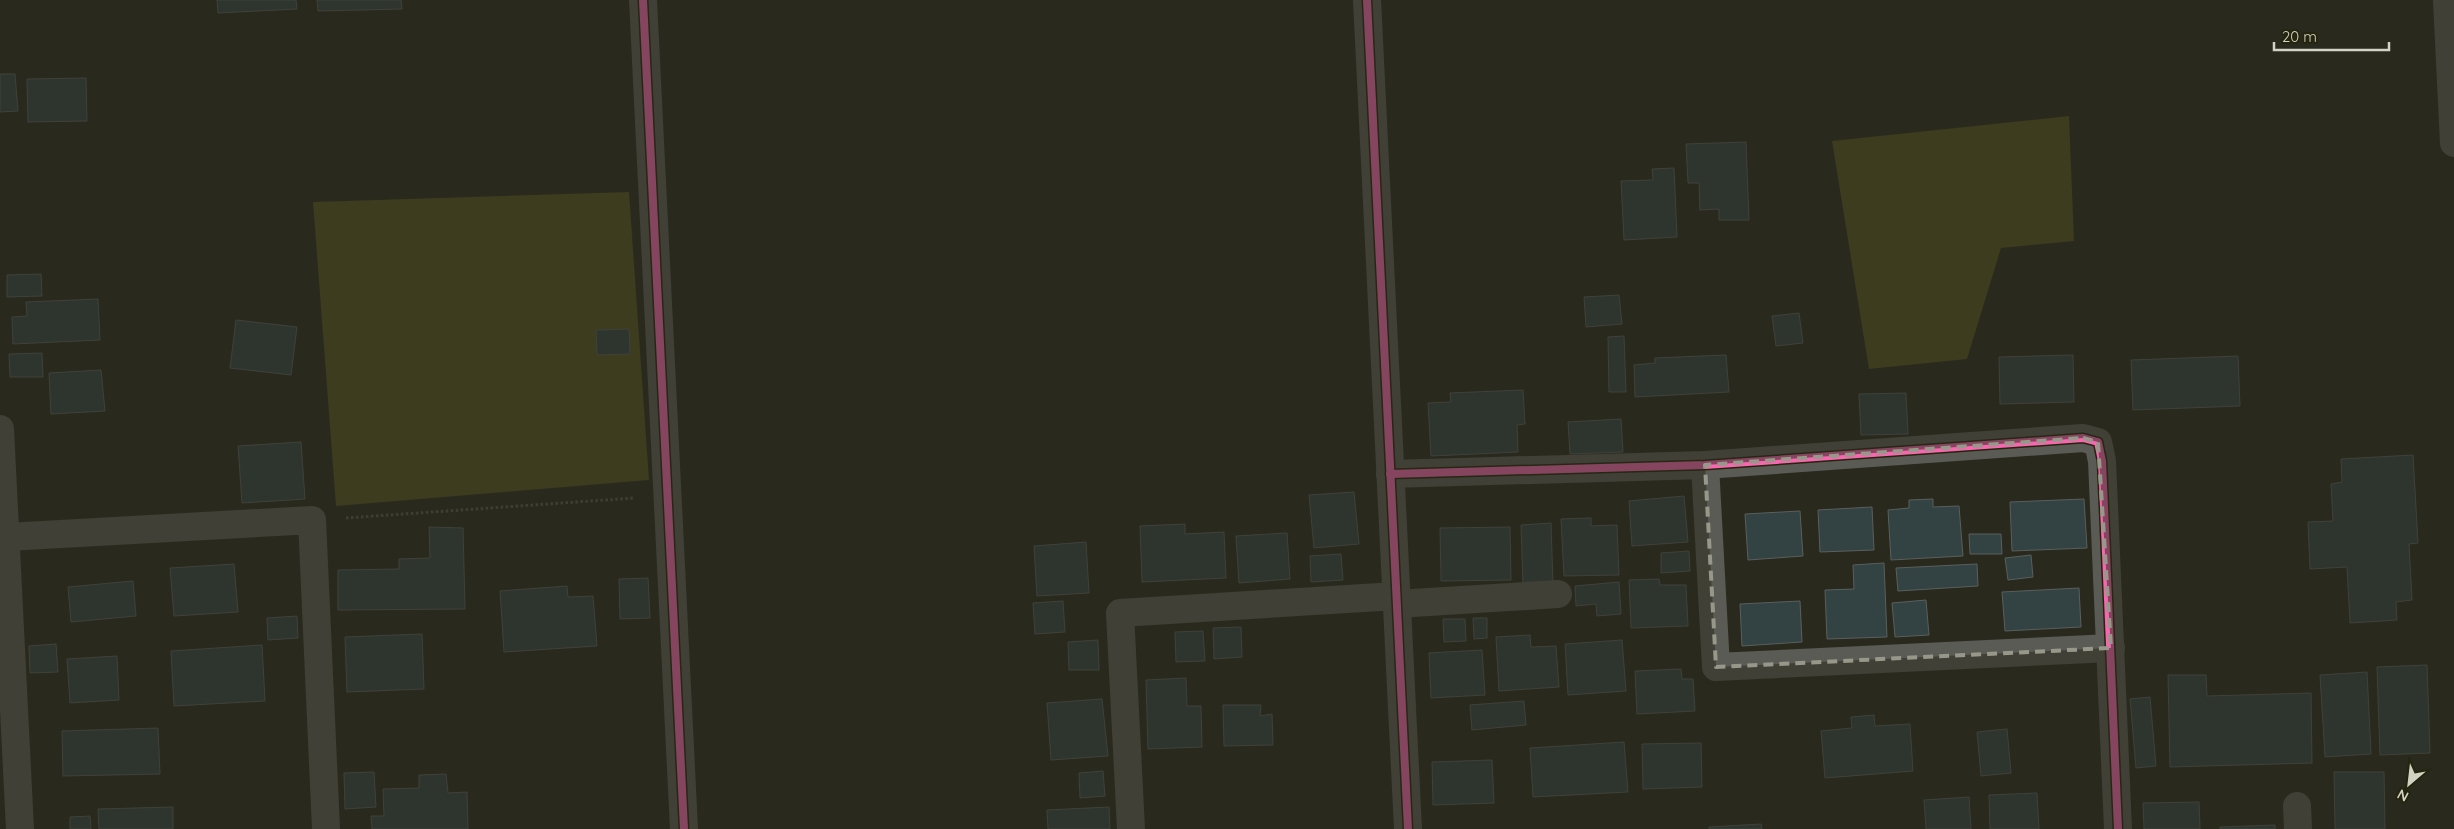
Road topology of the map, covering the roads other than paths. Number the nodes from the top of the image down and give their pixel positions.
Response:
1 (643, 0) edge
2 (1367, 0) edge
3 (2447, 0) edge
4 (2454, 143) edge
5 (0, 429) edge
6 (1705, 465) junction
7 (1390, 474) junction
8 (6, 536) junction
9 (1558, 594) dead end
10 (1396, 600) junction
11 (2111, 648) junction
12 (20, 829) edge
13 (326, 829) edge
14 (684, 829) edge
15 (1131, 829) edge
16 (1408, 829) edge
17 (2118, 829) edge

1 - 14 street
2 - 7 street
3 - 4 street
5 - 8 street
6 - 7 street
6 - 11 street
6 - 11 street
7 - 10 street
8 - 12 street
8 - 13 street
9 - 10 street
10 - 15 street
10 - 16 street
11 - 17 street

